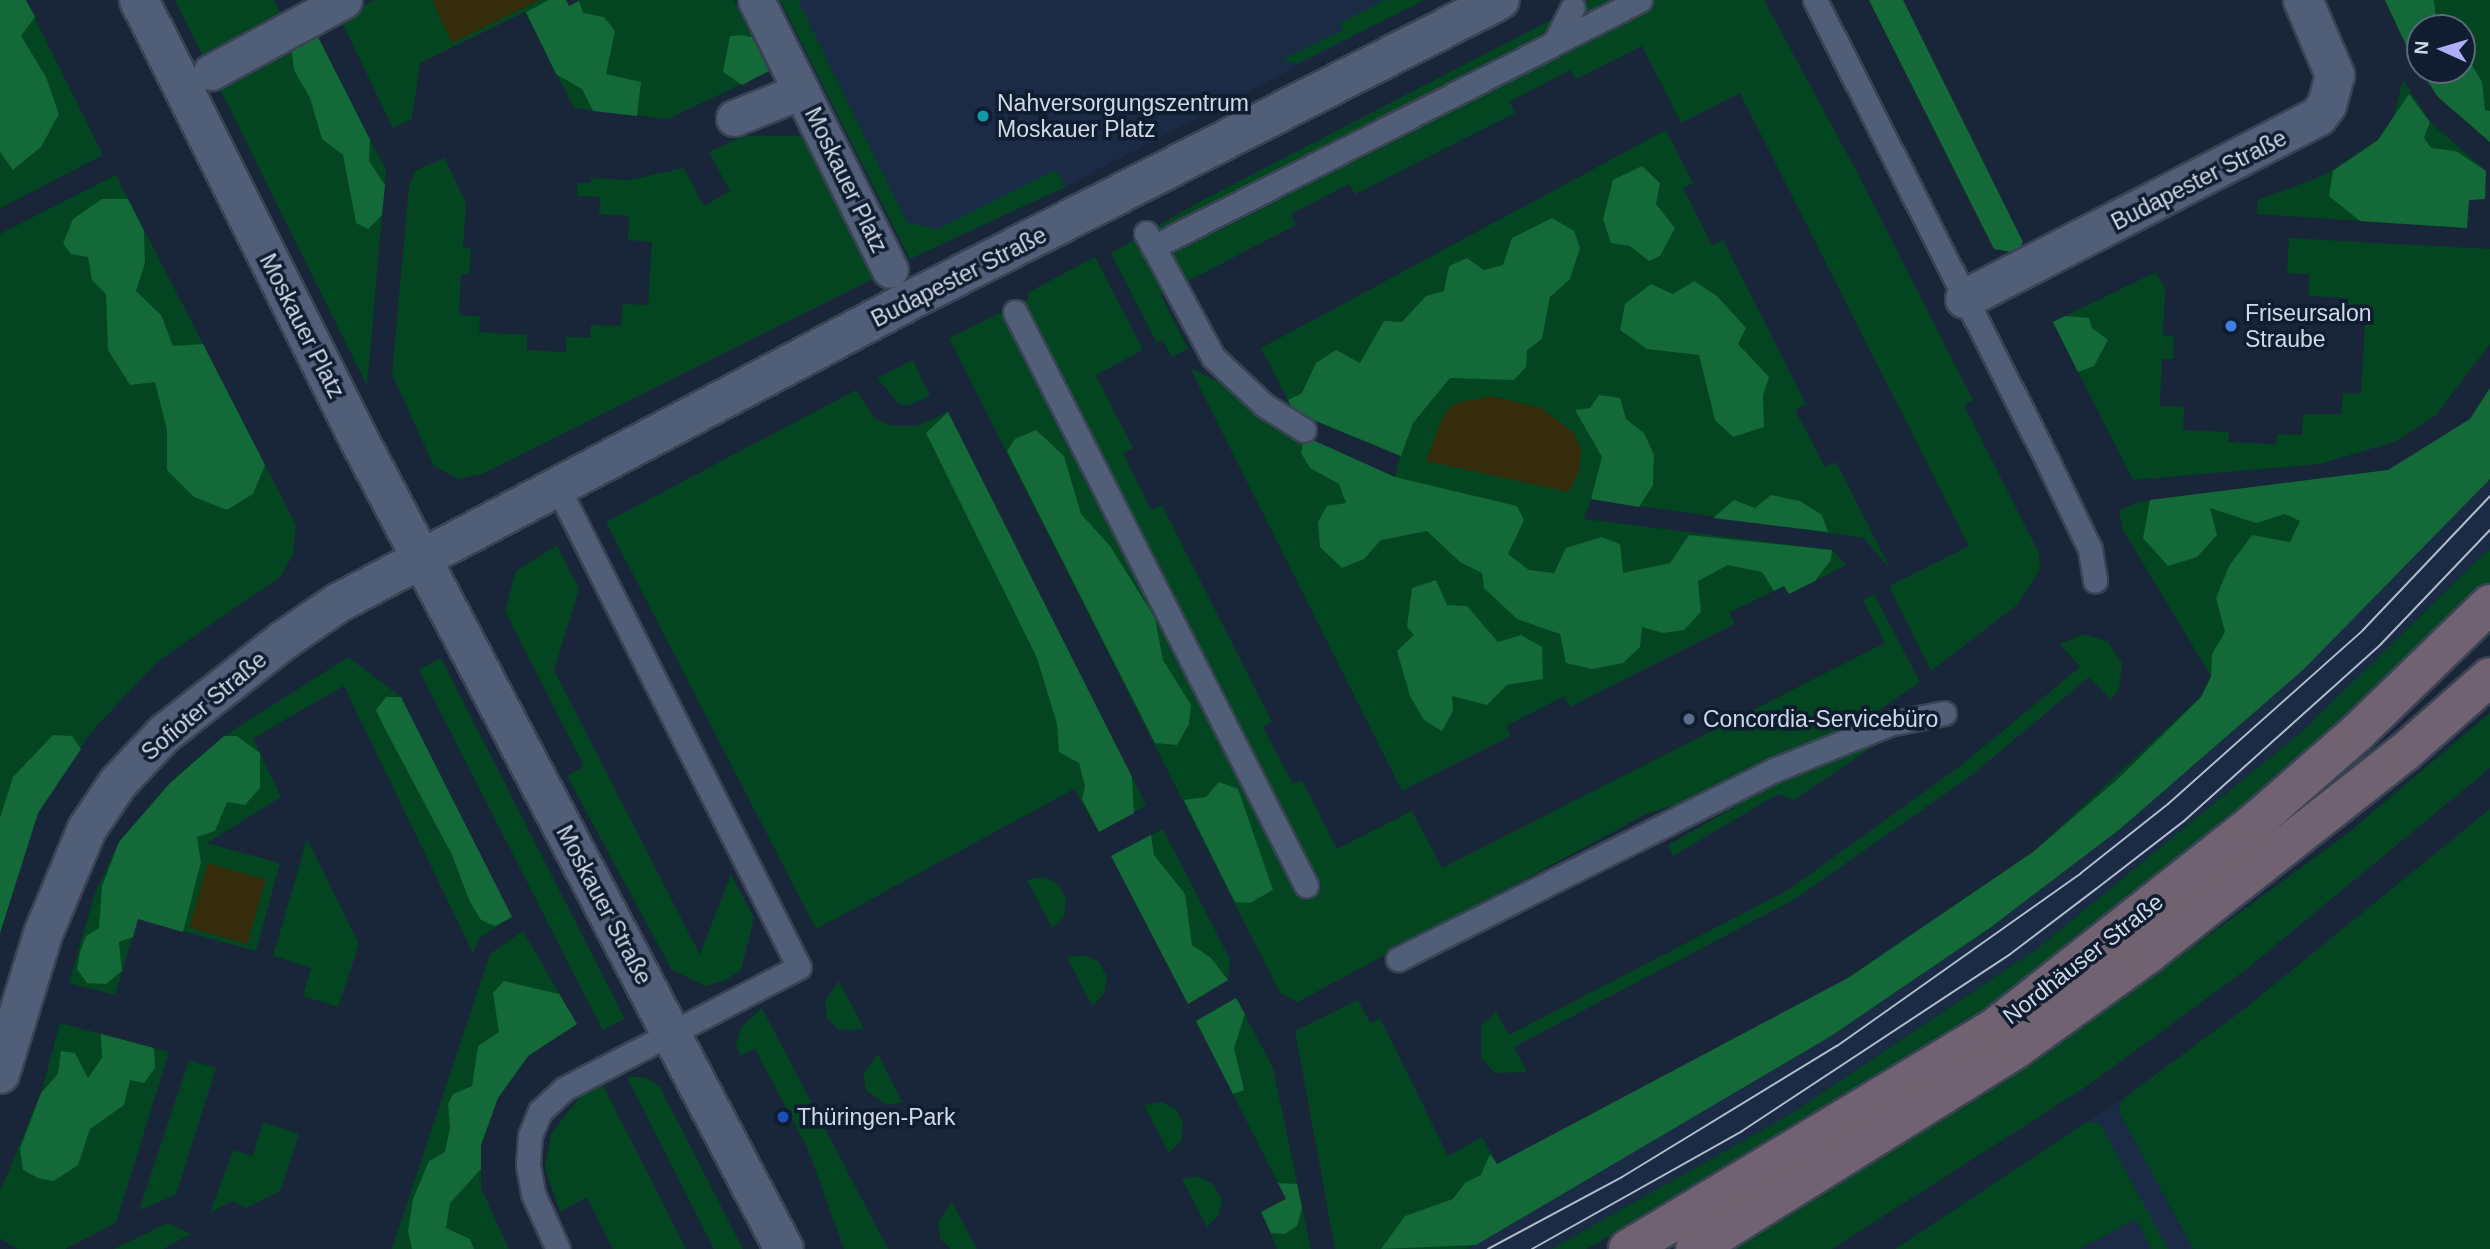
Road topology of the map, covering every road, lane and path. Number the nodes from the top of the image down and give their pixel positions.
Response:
1 (139, 0) edge
2 (756, 0) edge
3 (1500, 0) edge
4 (1640, 0) edge
5 (1815, 0) edge
6 (2303, 0) edge
7 (1573, 7) dead end
8 (331, 8) edge
9 (1555, 42) junction
10 (197, 81) junction
11 (802, 90) junction
12 (734, 118) dead end
13 (899, 286) junction
14 (1965, 299) junction
15 (1015, 312) dead end
16 (1304, 430) dead end
17 (558, 488) junction
18 (422, 561) junction
19 (2095, 581) dead end
20 (2490, 604) edge
21 (2490, 677) edge
22 (1944, 713) dead end
23 (1307, 885) dead end
24 (1398, 959) dead end
25 (671, 1032) junction
26 (0, 1074) edge
27 (558, 1249) edge
28 (784, 1249) edge
29 (1628, 1249) edge
30 (1695, 1249) edge

1 - 10 street
2 - 11 street, Moskauer Platz
3 - 13 street, Budapester Straße
4 - 9 lane
5 - 14 lane
6 - 14 street, Budapester Straße
7 - 9 lane
8 - 10 street
9 - 16 lane
10 - 18 street, Moskauer Platz
11 - 12 street, Moskauer Platz
11 - 13 street, Moskauer Platz
13 - 17 street, Budapester Straße
14 - 19 lane
15 - 23 lane
17 - 18 street, Budapester Straße
17 - 25 lane
18 - 25 street, Moskauer Straße
18 - 26 street, Sofioter Straße
20 - 29 main road, Nordhäuser Straße
21 - 30 main road, Nordhäuser Straße
22 - 24 lane
25 - 27 lane
25 - 28 street, Moskauer Straße

